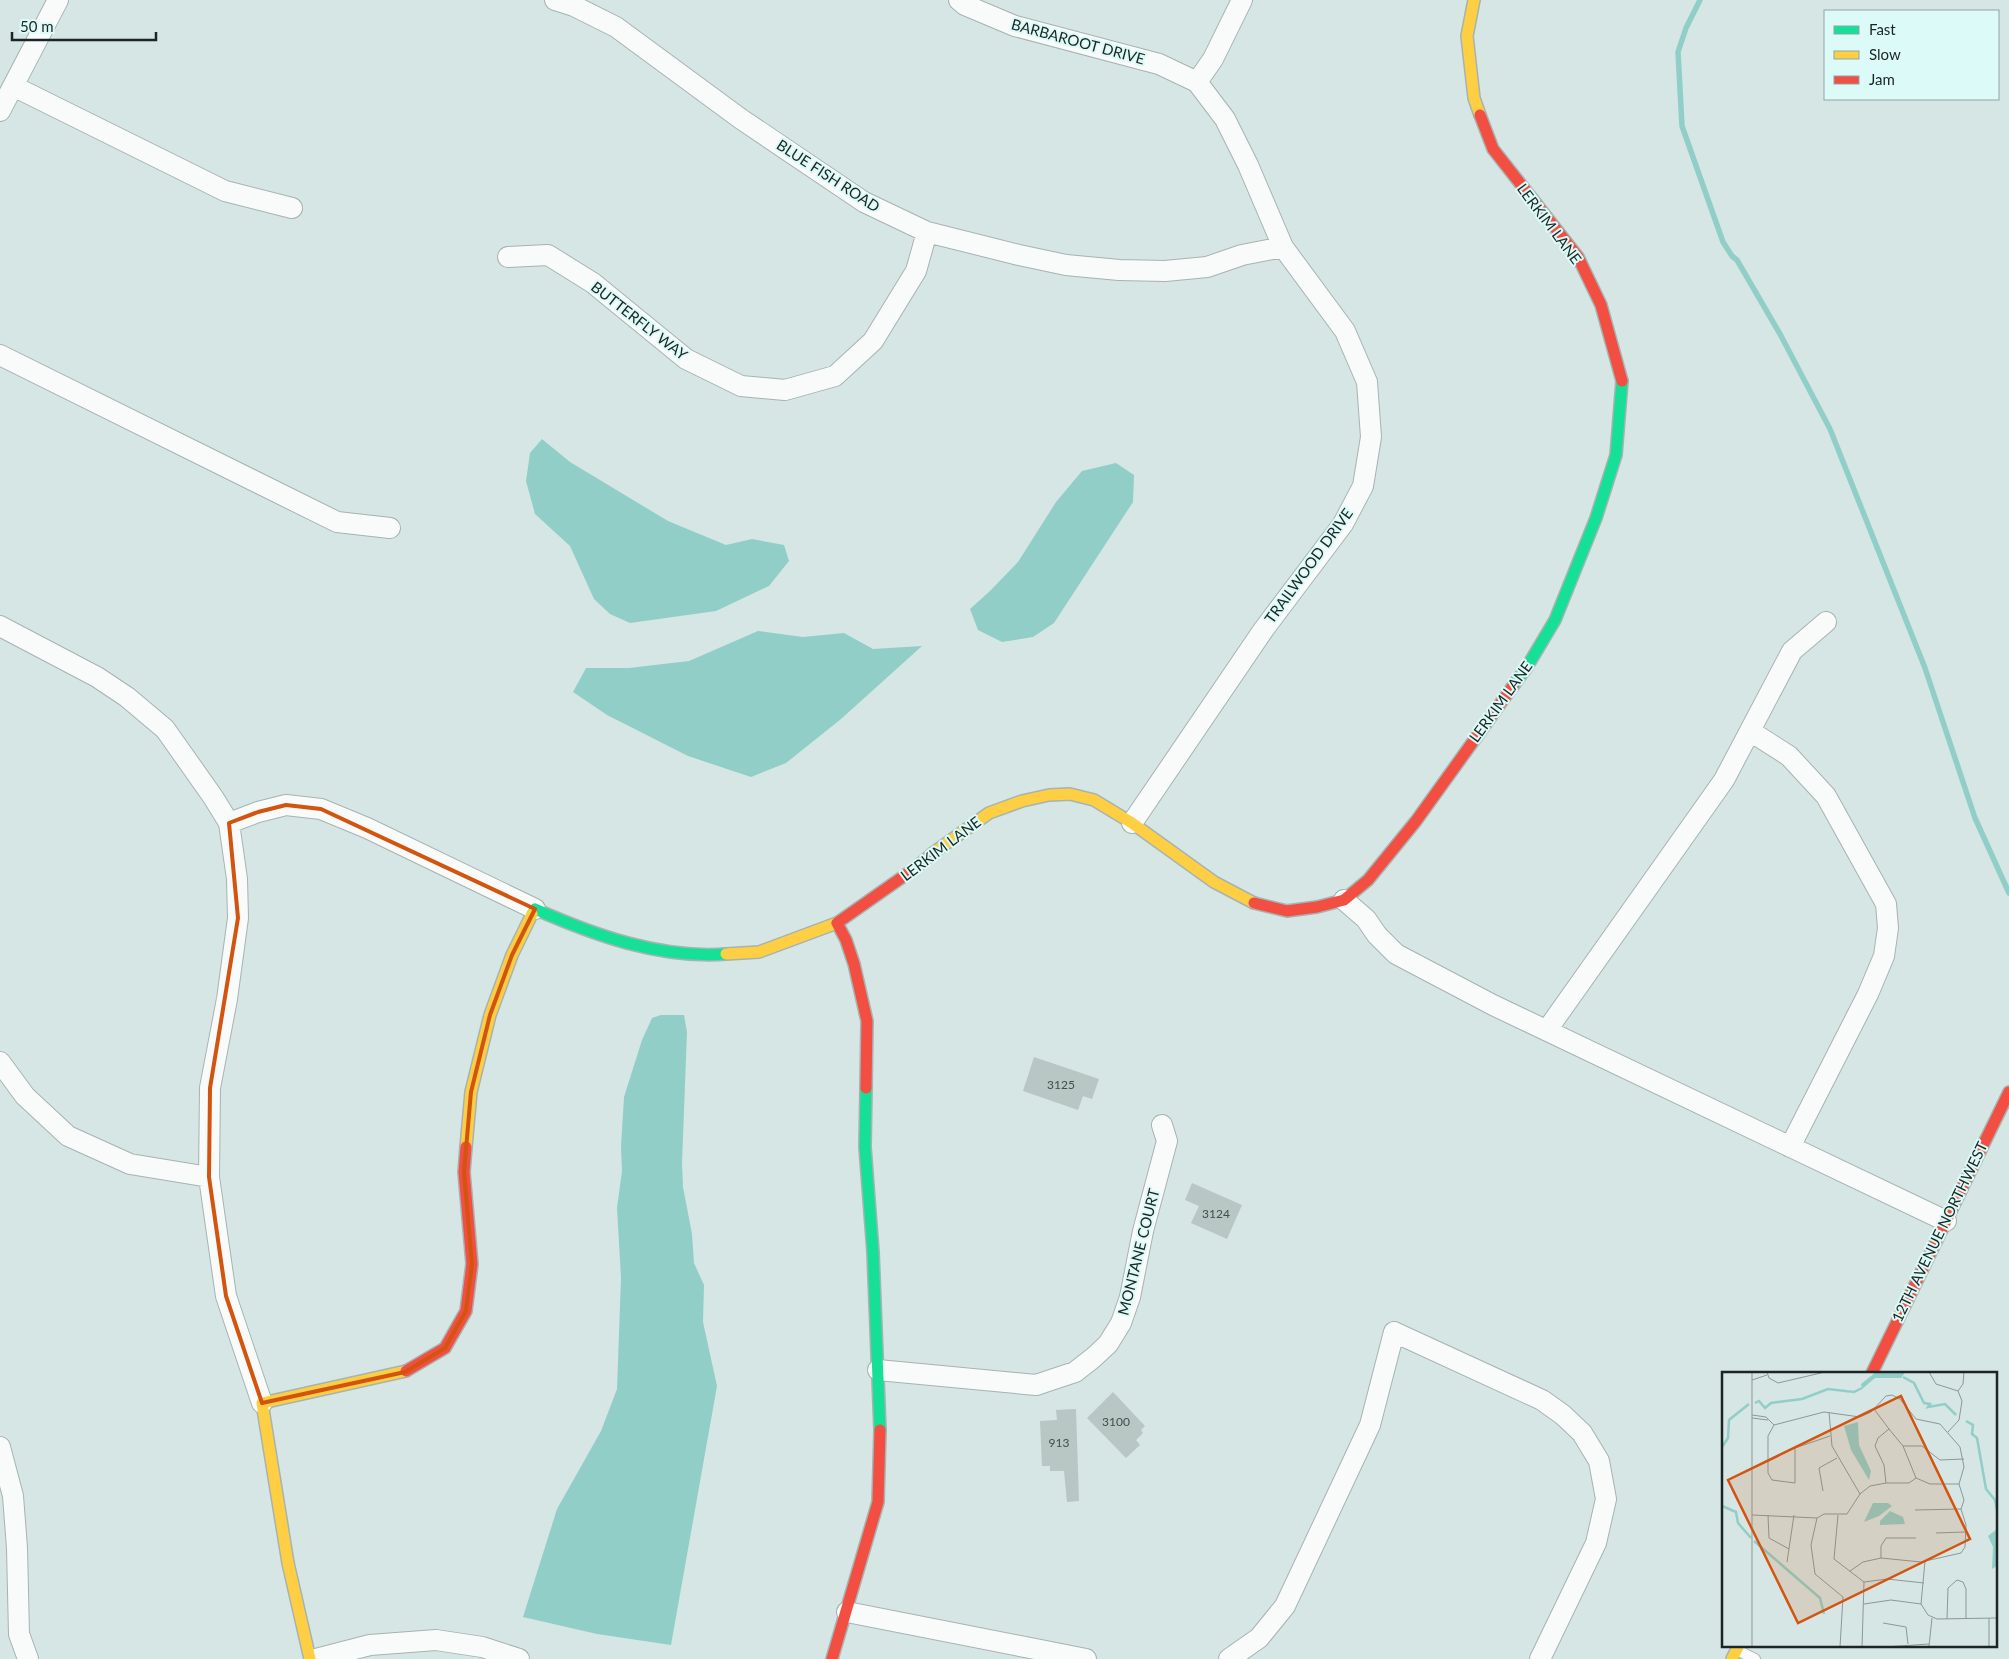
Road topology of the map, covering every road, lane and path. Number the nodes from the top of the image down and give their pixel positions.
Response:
1 (58, 0) edge
2 (555, 0) edge
3 (959, 0) edge
4 (1242, 0) edge
5 (1474, 0) edge
6 (1197, 82) junction
7 (13, 86) junction
8 (0, 111) edge
9 (292, 208) dead end
10 (927, 232) junction
11 (1282, 247) junction
12 (508, 257) dead end
13 (0, 355) edge
14 (390, 528) dead end
15 (1826, 622) dead end
16 (0, 626) edge
17 (1750, 731) junction
18 (229, 823) junction
19 (1132, 823) junction
20 (1344, 900) junction
21 (535, 909) junction
22 (837, 923) junction
23 (1547, 1030) junction
24 (0, 1062) edge
25 (2009, 1092) edge
26 (1162, 1125) dead end
27 (1790, 1147) junction
28 (209, 1177) junction
29 (1946, 1221) junction
30 (878, 1370) junction
31 (1872, 1372) edge
32 (262, 1402) junction
33 (0, 1448) edge
34 (847, 1612) junction
35 (1736, 1651) edge
36 (28, 1659) edge
37 (310, 1659) edge
38 (316, 1659) edge
39 (519, 1659) edge
40 (832, 1659) edge
41 (1086, 1659) edge
42 (1229, 1659) edge
43 (1540, 1659) edge
44 (1755, 1659) edge

1 - 7 street
2 - 10 street, BLUE FISH ROAD
3 - 6 street, BARBAROOT DRIVE
4 - 6 street
5 - 20 street, LERKIM LANE
6 - 11 street, TRAILWOOD DRIVE
7 - 8 street
7 - 9 street
10 - 11 street, BLUE FISH ROAD
10 - 12 street, BUTTERFLY WAY
11 - 19 street, TRAILWOOD DRIVE
13 - 14 street
15 - 17 street
16 - 18 street
17 - 23 street
17 - 27 street
18 - 21 street
18 - 28 street
19 - 20 street, LERKIM LANE
19 - 22 street, LERKIM LANE
20 - 23 street
21 - 22 street, LERKIM LANE
21 - 32 street
22 - 30 street
23 - 27 street
24 - 28 street
25 - 29 street, 12TH AVENUE NORTHWEST
26 - 30 street, MONTANE COURT
27 - 29 street
28 - 32 street
29 - 31 street, 12TH AVENUE NORTHWEST
30 - 34 street
32 - 37 street
33 - 36 street
34 - 40 street
34 - 41 street
35 - 44 lane
38 - 39 street
42 - 43 street

